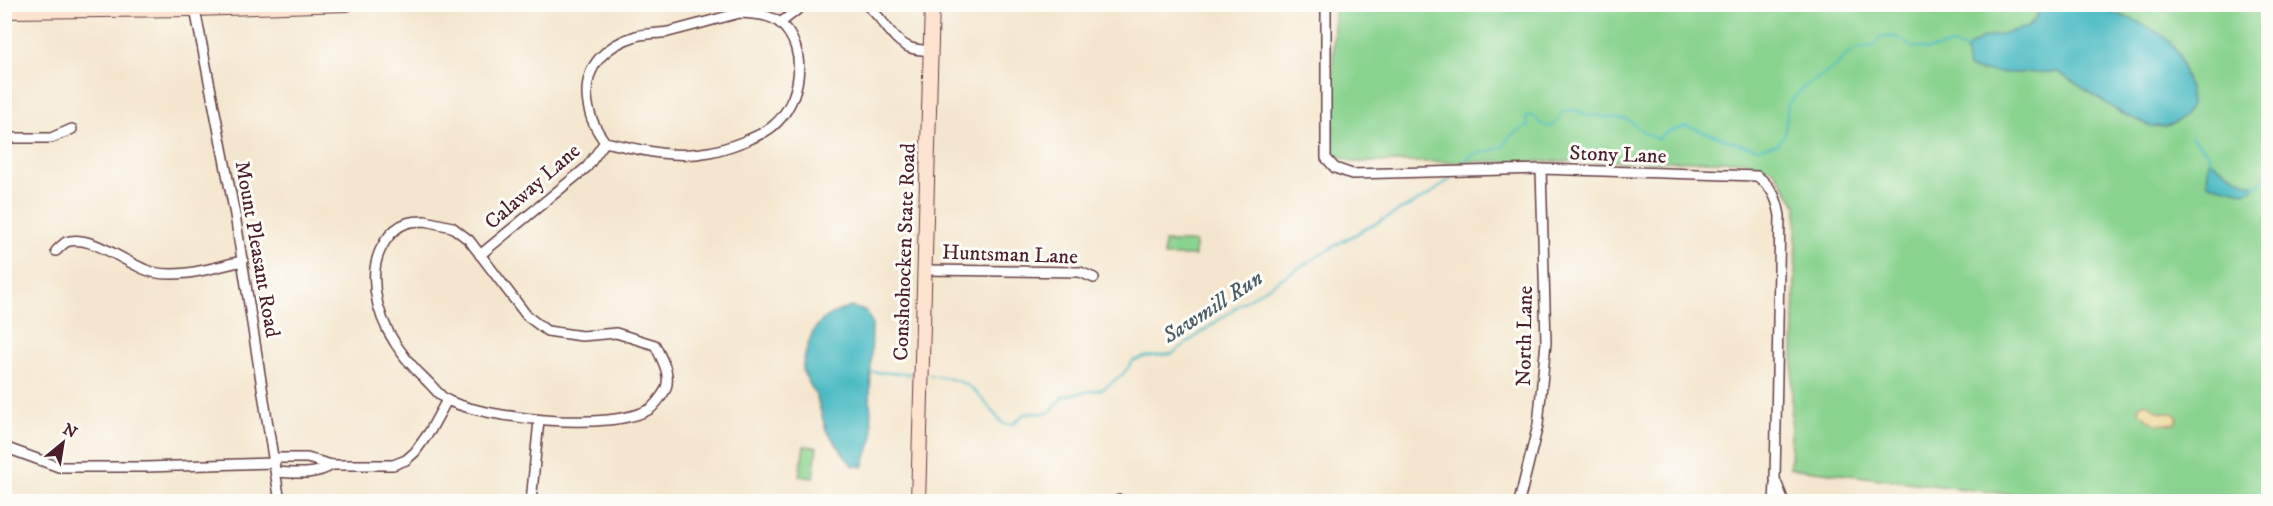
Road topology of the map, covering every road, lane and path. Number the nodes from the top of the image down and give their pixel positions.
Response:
1 (347, 4) edge
2 (805, 4) edge
3 (865, 4) edge
4 (932, 4) edge
5 (1326, 4) edge
6 (195, 7) edge
7 (4, 11) edge
8 (780, 23) junction
9 (931, 51) junction
10 (72, 129) dead end
11 (4, 138) edge
12 (605, 142) junction
13 (1541, 169) junction
14 (56, 251) dead end
15 (480, 255) junction
16 (243, 261) junction
17 (925, 270) junction
18 (1094, 278) dead end
19 (447, 400) junction
20 (539, 420) junction
21 (4, 447) edge
22 (275, 464) junction
23 (332, 465) junction
24 (1775, 479) junction
25 (280, 501) edge
26 (531, 501) edge
27 (918, 501) edge
28 (1519, 501) edge
29 (1774, 501) edge
30 (1784, 501) edge

1 - 6 main road
2 - 8 street
3 - 9 street
4 - 9 main road, Conshohocken State Road
5 - 13 street, Stony Lane
6 - 7 main road
6 - 16 street, Mount Pleasant Road
8 - 12 street
8 - 12 street
9 - 17 main road, Conshohocken State Road
10 - 11 street
12 - 15 street, Calaway Lane
13 - 24 street, Stony Lane
13 - 28 street, North Lane
14 - 16 street
15 - 19 street
15 - 20 street
16 - 22 street, Mount Pleasant Road
17 - 18 street, Huntsman Lane
17 - 27 main road, Conshohocken State Road
19 - 20 street
19 - 23 street
20 - 26 street
21 - 22 street
22 - 23 street
22 - 23 street
22 - 25 street, Mount Pleasant Road
24 - 29 street, Stony Lane
24 - 30 street, Stony Lane

